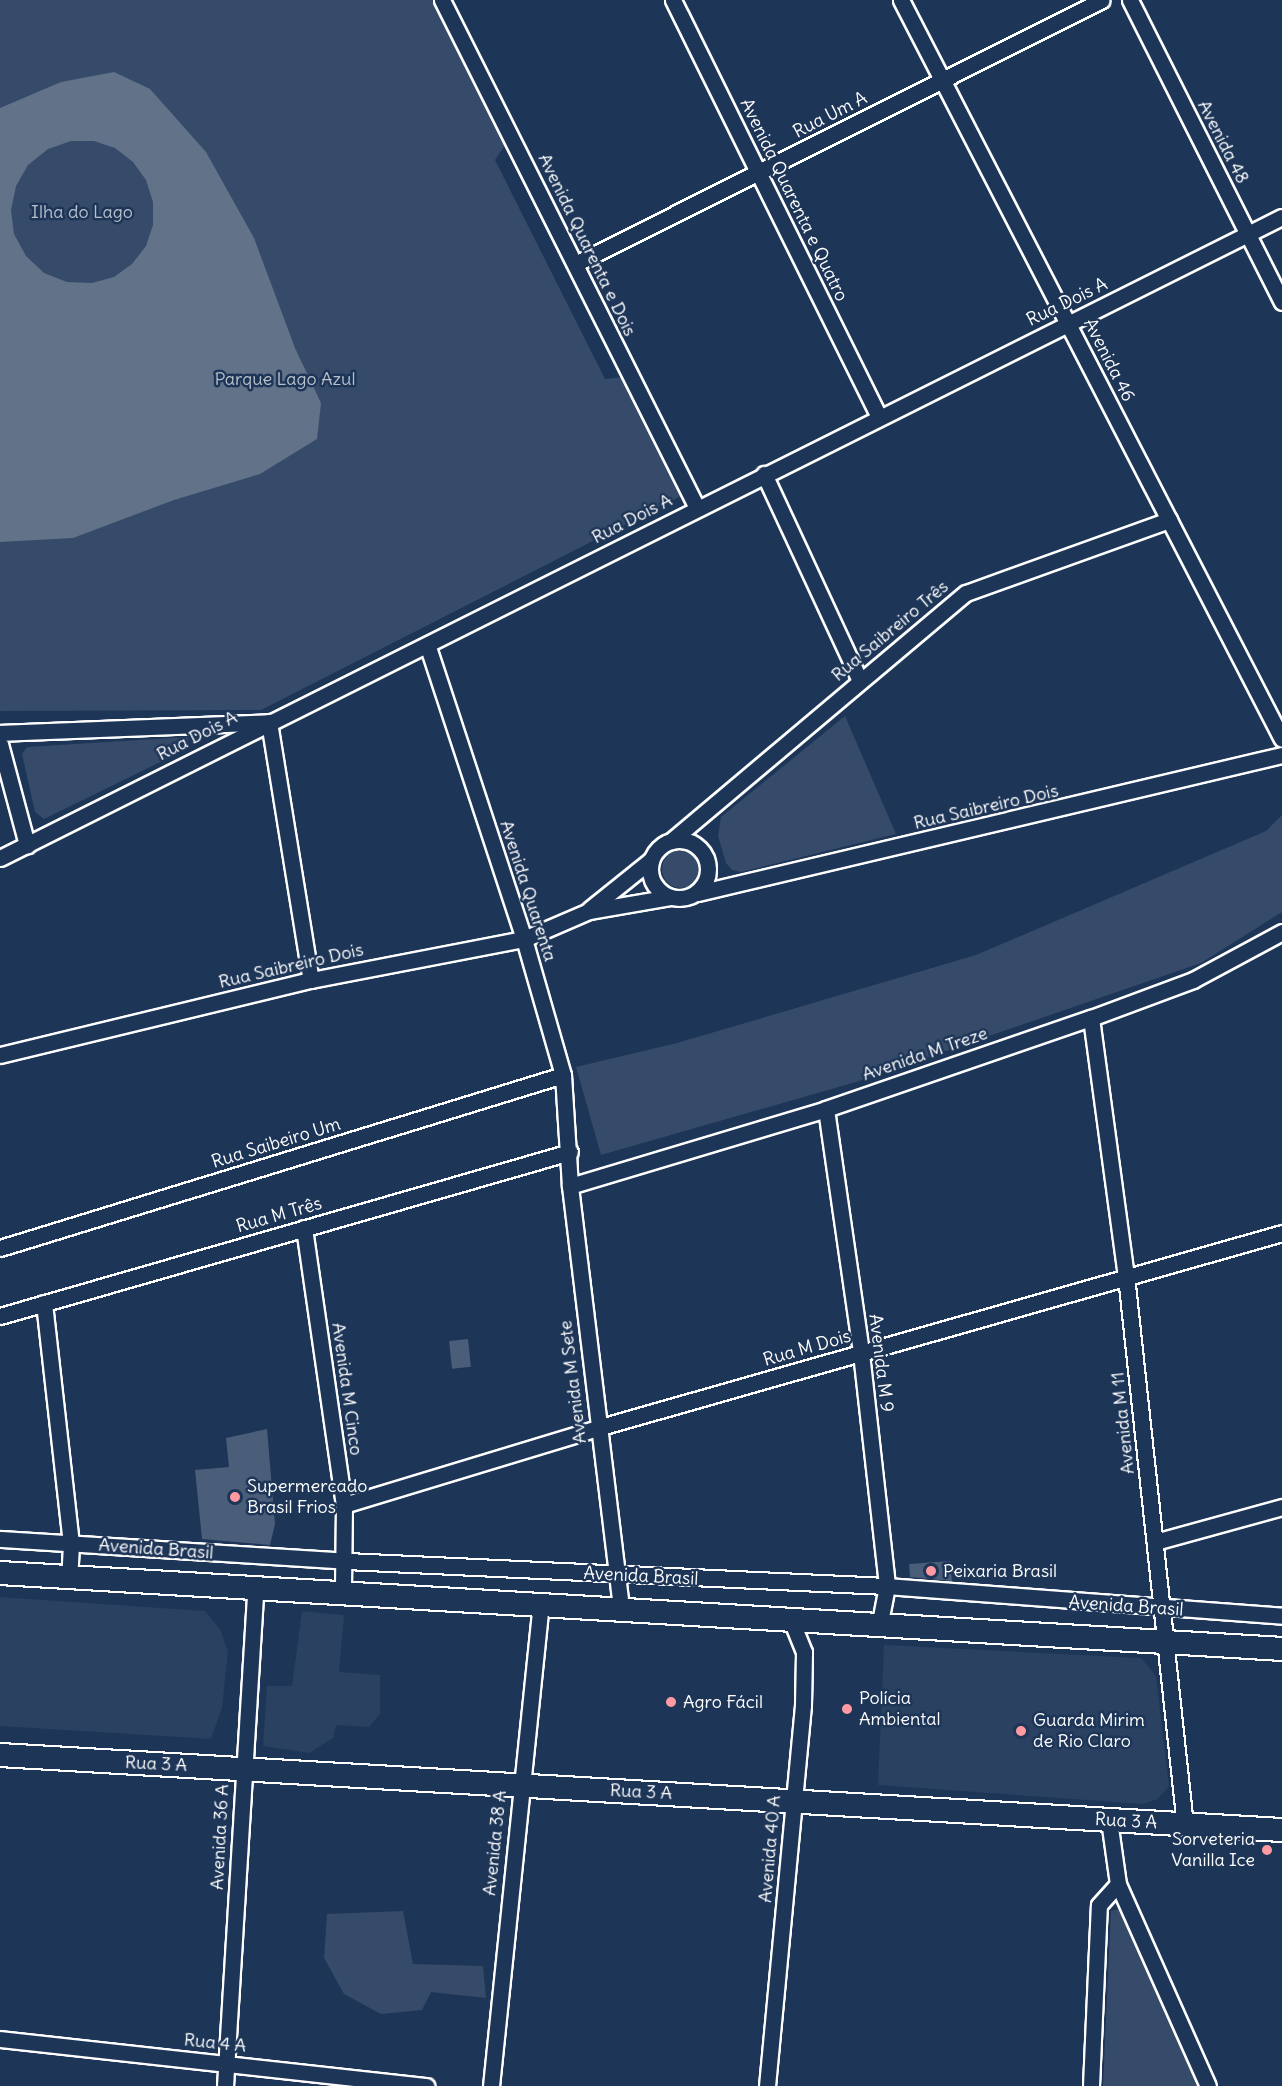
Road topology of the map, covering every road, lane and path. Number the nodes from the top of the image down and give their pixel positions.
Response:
1 (442, 0) edge
2 (673, 0) edge
3 (901, 0) edge
4 (1102, 0) edge
5 (1130, 0) edge
6 (941, 81) junction
7 (760, 172) junction
8 (1282, 217) edge
9 (1247, 234) junction
10 (575, 264) junction
11 (1282, 302) edge
12 (1068, 323) junction
13 (879, 417) junction
14 (764, 474) junction
15 (697, 508) junction
16 (1169, 520) junction
17 (428, 647) junction
18 (860, 681) junction
19 (269, 722) junction
20 (0, 733) edge
21 (1282, 739) edge
22 (0, 744) edge
23 (1282, 755) edge
24 (702, 814) junction
25 (671, 841) junction
26 (691, 842) junction
27 (27, 845) junction
28 (0, 858) edge
29 (651, 860) junction
30 (698, 893) junction
31 (670, 897) junction
32 (589, 911) junction
33 (1282, 932) edge
34 (524, 939) junction
35 (311, 980) junction
36 (1091, 1018) junction
37 (0, 1055) edge
38 (563, 1075) junction
39 (826, 1109) junction
40 (570, 1152) junction
41 (570, 1186) junction
42 (304, 1228) junction
43 (1282, 1233) edge
44 (0, 1248) edge
45 (1126, 1276) junction
46 (44, 1303) junction
47 (0, 1316) edge
48 (861, 1353) junction
49 (597, 1428) junction
50 (344, 1505) junction
51 (1282, 1507) edge
52 (0, 1539) edge
53 (1155, 1542) junction
54 (71, 1544) junction
55 (346, 1561) junction
56 (0, 1573) edge
57 (617, 1575) junction
58 (69, 1578) junction
59 (887, 1587) junction
60 (255, 1590) junction
61 (343, 1592) junction
62 (541, 1603) junction
63 (621, 1608) junction
64 (1164, 1609) junction
65 (1282, 1616) edge
66 (790, 1618) junction
67 (880, 1623) junction
68 (1168, 1642) junction
69 (1282, 1649) edge
70 (0, 1755) edge
71 (243, 1769) junction
72 (520, 1785) junction
73 (794, 1801) junction
74 (1109, 1820) junction
75 (1185, 1825) junction
76 (1282, 1830) edge
77 (1118, 1884) junction
78 (0, 2039) edge
79 (227, 2064) junction
80 (225, 2086) edge
81 (426, 2086) edge
82 (491, 2086) edge
83 (767, 2086) edge
84 (1091, 2086) edge
85 (1208, 2086) edge

1 - 10 street, Avenida Quarenta e Dois
2 - 7 street, Avenida Quarenta e Quatro
3 - 6 street, Avenida 46
4 - 6 street, Rua Um A
5 - 9 street, Avenida 48
6 - 7 street, Rua Um A
6 - 12 street, Avenida 46
7 - 10 street, Rua Um A
7 - 13 street, Avenida Quarenta e Quatro
8 - 9 street, Rua Dois A
9 - 11 street, Avenida 48
9 - 12 street, Rua Dois A
10 - 15 street, Avenida Quarenta e Dois
12 - 13 street, Rua Dois A
12 - 16 street, Avenida 46
13 - 14 street, Rua Dois A
14 - 15 street, Rua Dois A
14 - 18 street
15 - 17 street, Rua Dois A
16 - 18 street, Rua Saibreiro Três
16 - 21 street, Avenida 46
17 - 19 street, Rua Dois A
17 - 34 street, Avenida Quarenta
18 - 24 street, Rua Saibreiro Três
19 - 20 street
19 - 27 street, Rua Dois A
19 - 35 street
22 - 27 street
23 - 30 street, Rua Saibreiro Dois
24 - 25 street, Rua Saibreiro Três
24 - 26 street, Rua Saibreiro Três
25 - 26 street
25 - 29 street
26 - 30 street
27 - 28 street, Rua Dois A
29 - 31 street
29 - 32 street, Rua Saibreiro Dois
30 - 31 street
31 - 32 street, Rua Saibreiro Dois
32 - 34 street, Rua Saibreiro Dois
33 - 36 street, Avenida M Treze
34 - 35 street, Rua Saibreiro Dois
34 - 38 street, Avenida Quarenta
35 - 37 street, Rua Saibreiro Dois
36 - 39 street, Avenida M Treze
36 - 45 street, Avenida M 11
38 - 40 street, Avenida Quarenta
38 - 44 street, Rua Saibeiro Um
39 - 41 street, Avenida M Treze
39 - 48 street, Avenida M 9
40 - 41 street, Avenida M Sete
40 - 42 street, Rua M Três
41 - 49 street, Avenida M Sete
42 - 46 street, Rua M Três
42 - 50 street, Avenida M Cinco
43 - 45 street, Rua M Dois
45 - 48 street, Rua M Dois
45 - 53 street, Avenida M 11
46 - 47 street, Rua M Três
46 - 54 street
48 - 49 street, Rua M Dois
48 - 59 street, Avenida M 9
49 - 50 street, Rua M Dois
49 - 57 street, Avenida M Sete
50 - 55 street, Avenida M Cinco
51 - 53 street
52 - 54 street, Avenida Brasil
53 - 64 street, Avenida M 11
54 - 55 street, Avenida Brasil
54 - 58 street
55 - 57 street, Avenida Brasil
55 - 61 street, Avenida M Cinco
56 - 58 main road, Avenida Brasil
57 - 59 street, Avenida Brasil
57 - 63 street, Avenida M Sete
58 - 60 main road, Avenida Brasil
59 - 64 street, Avenida Brasil
59 - 67 street, Avenida M 9
60 - 61 main road, Avenida Brasil
60 - 71 street, Avenida 36 A
61 - 62 main road, Avenida Brasil
62 - 63 main road, Avenida Brasil
62 - 72 street, Avenida 38 A
63 - 66 main road, Avenida Brasil
64 - 65 street, Avenida Brasil
64 - 68 street, Avenida M 11
66 - 67 main road, Avenida Brasil
66 - 73 street, Avenida 40 A
67 - 68 main road, Avenida Brasil
68 - 69 main road, Avenida Brasil
68 - 75 street, Avenida M 11
70 - 71 main road, Rua 3 A
71 - 72 main road, Rua 3 A
71 - 79 street, Avenida 36 A
72 - 73 main road, Rua 3 A
72 - 82 street, Avenida 38 A
73 - 74 main road, Rua 3 A
73 - 83 street, Avenida 40 A
74 - 75 main road, Rua 3 A
74 - 77 street
75 - 76 main road, Rua 3 A
77 - 84 street
77 - 85 street
78 - 79 street, Rua 4 A
79 - 80 street, Avenida 36 A
79 - 81 street, Rua 4 A

